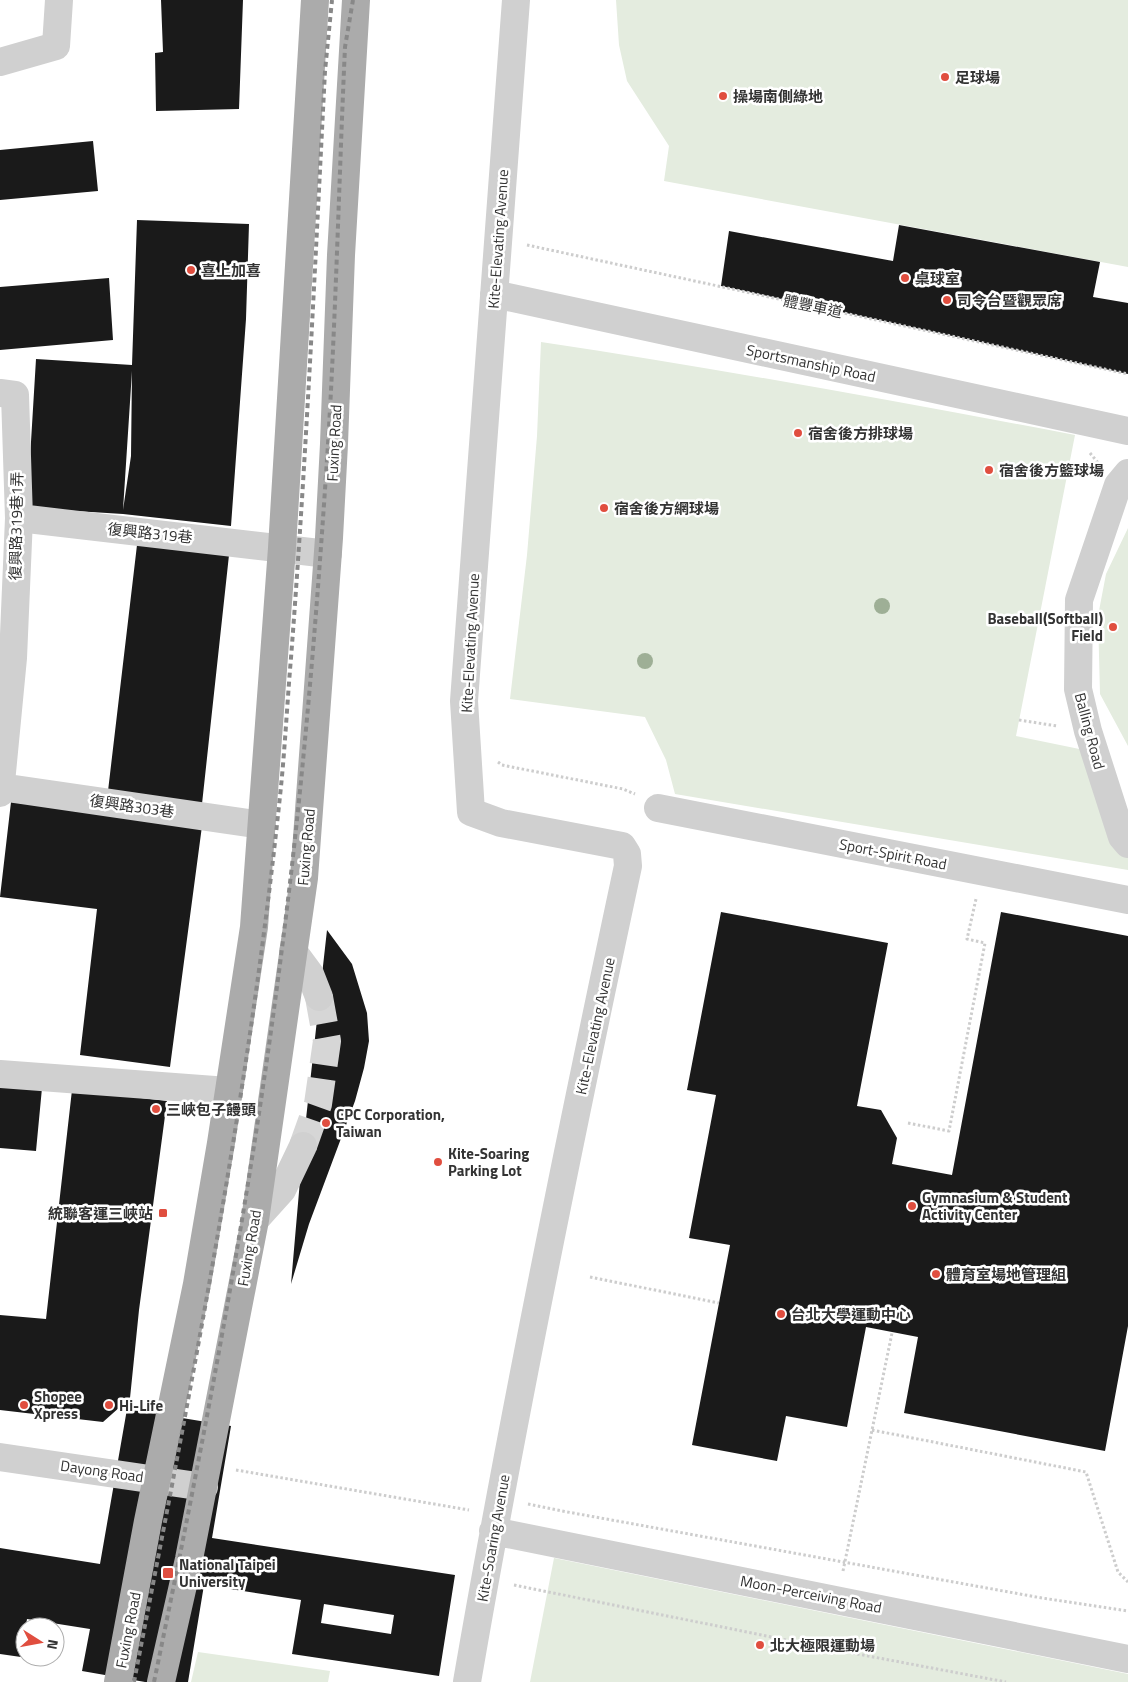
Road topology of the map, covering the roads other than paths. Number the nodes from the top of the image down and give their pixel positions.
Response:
1 (59, 0) edge
2 (315, 0) edge
3 (356, 0) edge
4 (516, 0) edge
5 (0, 62) edge
6 (494, 294) junction
7 (7, 394) edge
8 (1128, 432) edge
9 (1123, 479) edge
10 (19, 518) junction
11 (282, 548) junction
12 (328, 554) junction
13 (6, 658) edge
14 (0, 790) edge
15 (658, 808) dead end
16 (262, 825) junction
17 (1128, 844) edge
18 (1128, 900) edge
19 (293, 950) junction
20 (319, 997) tunnel mouth
21 (0, 1074) edge
22 (228, 1091) junction
23 (303, 1146) tunnel mouth
24 (255, 1220) junction
25 (520, 1394) joint
26 (0, 1457) edge
27 (158, 1479) junction
28 (204, 1487) junction
29 (497, 1514) junction
30 (1128, 1659) edge
31 (118, 1682) edge
32 (161, 1682) edge
33 (468, 1682) edge

1 - 5 street
2 - 11 main road, Fuxing Road
3 - 12 main road, Fuxing Road
4 - 6 street, Kite-Elevating Avenue
6 - 8 street, Sportsmanship Road
6 - 25 street, Kite-Elevating Avenue
7 - 10 street, 復興路319巷1弄
9 - 17 street, Balling Road
10 - 11 street, 復興路319巷
10 - 13 street, 復興路319巷1弄
11 - 12 street, 復興路319巷
11 - 16 main road, Fuxing Road
12 - 19 main road, Fuxing Road
13 - 14 street, 復興路319巷1弄
14 - 16 street, 復興路303巷
15 - 18 street, Sport-Spirit Road
16 - 22 main road, Fuxing Road
19 - 20 street
19 - 24 main road, Fuxing Road
21 - 22 street
22 - 27 main road, Fuxing Road
23 - 24 street
24 - 28 main road, Fuxing Road
25 - 29 street, Kite-Soaring Avenue
26 - 27 street, Dayong Road
27 - 28 street, Dayong Road
27 - 31 main road, Fuxing Road
28 - 32 main road, Fuxing Road
29 - 30 street, Moon-Perceiving Road
29 - 33 street, Kite-Soaring Avenue

